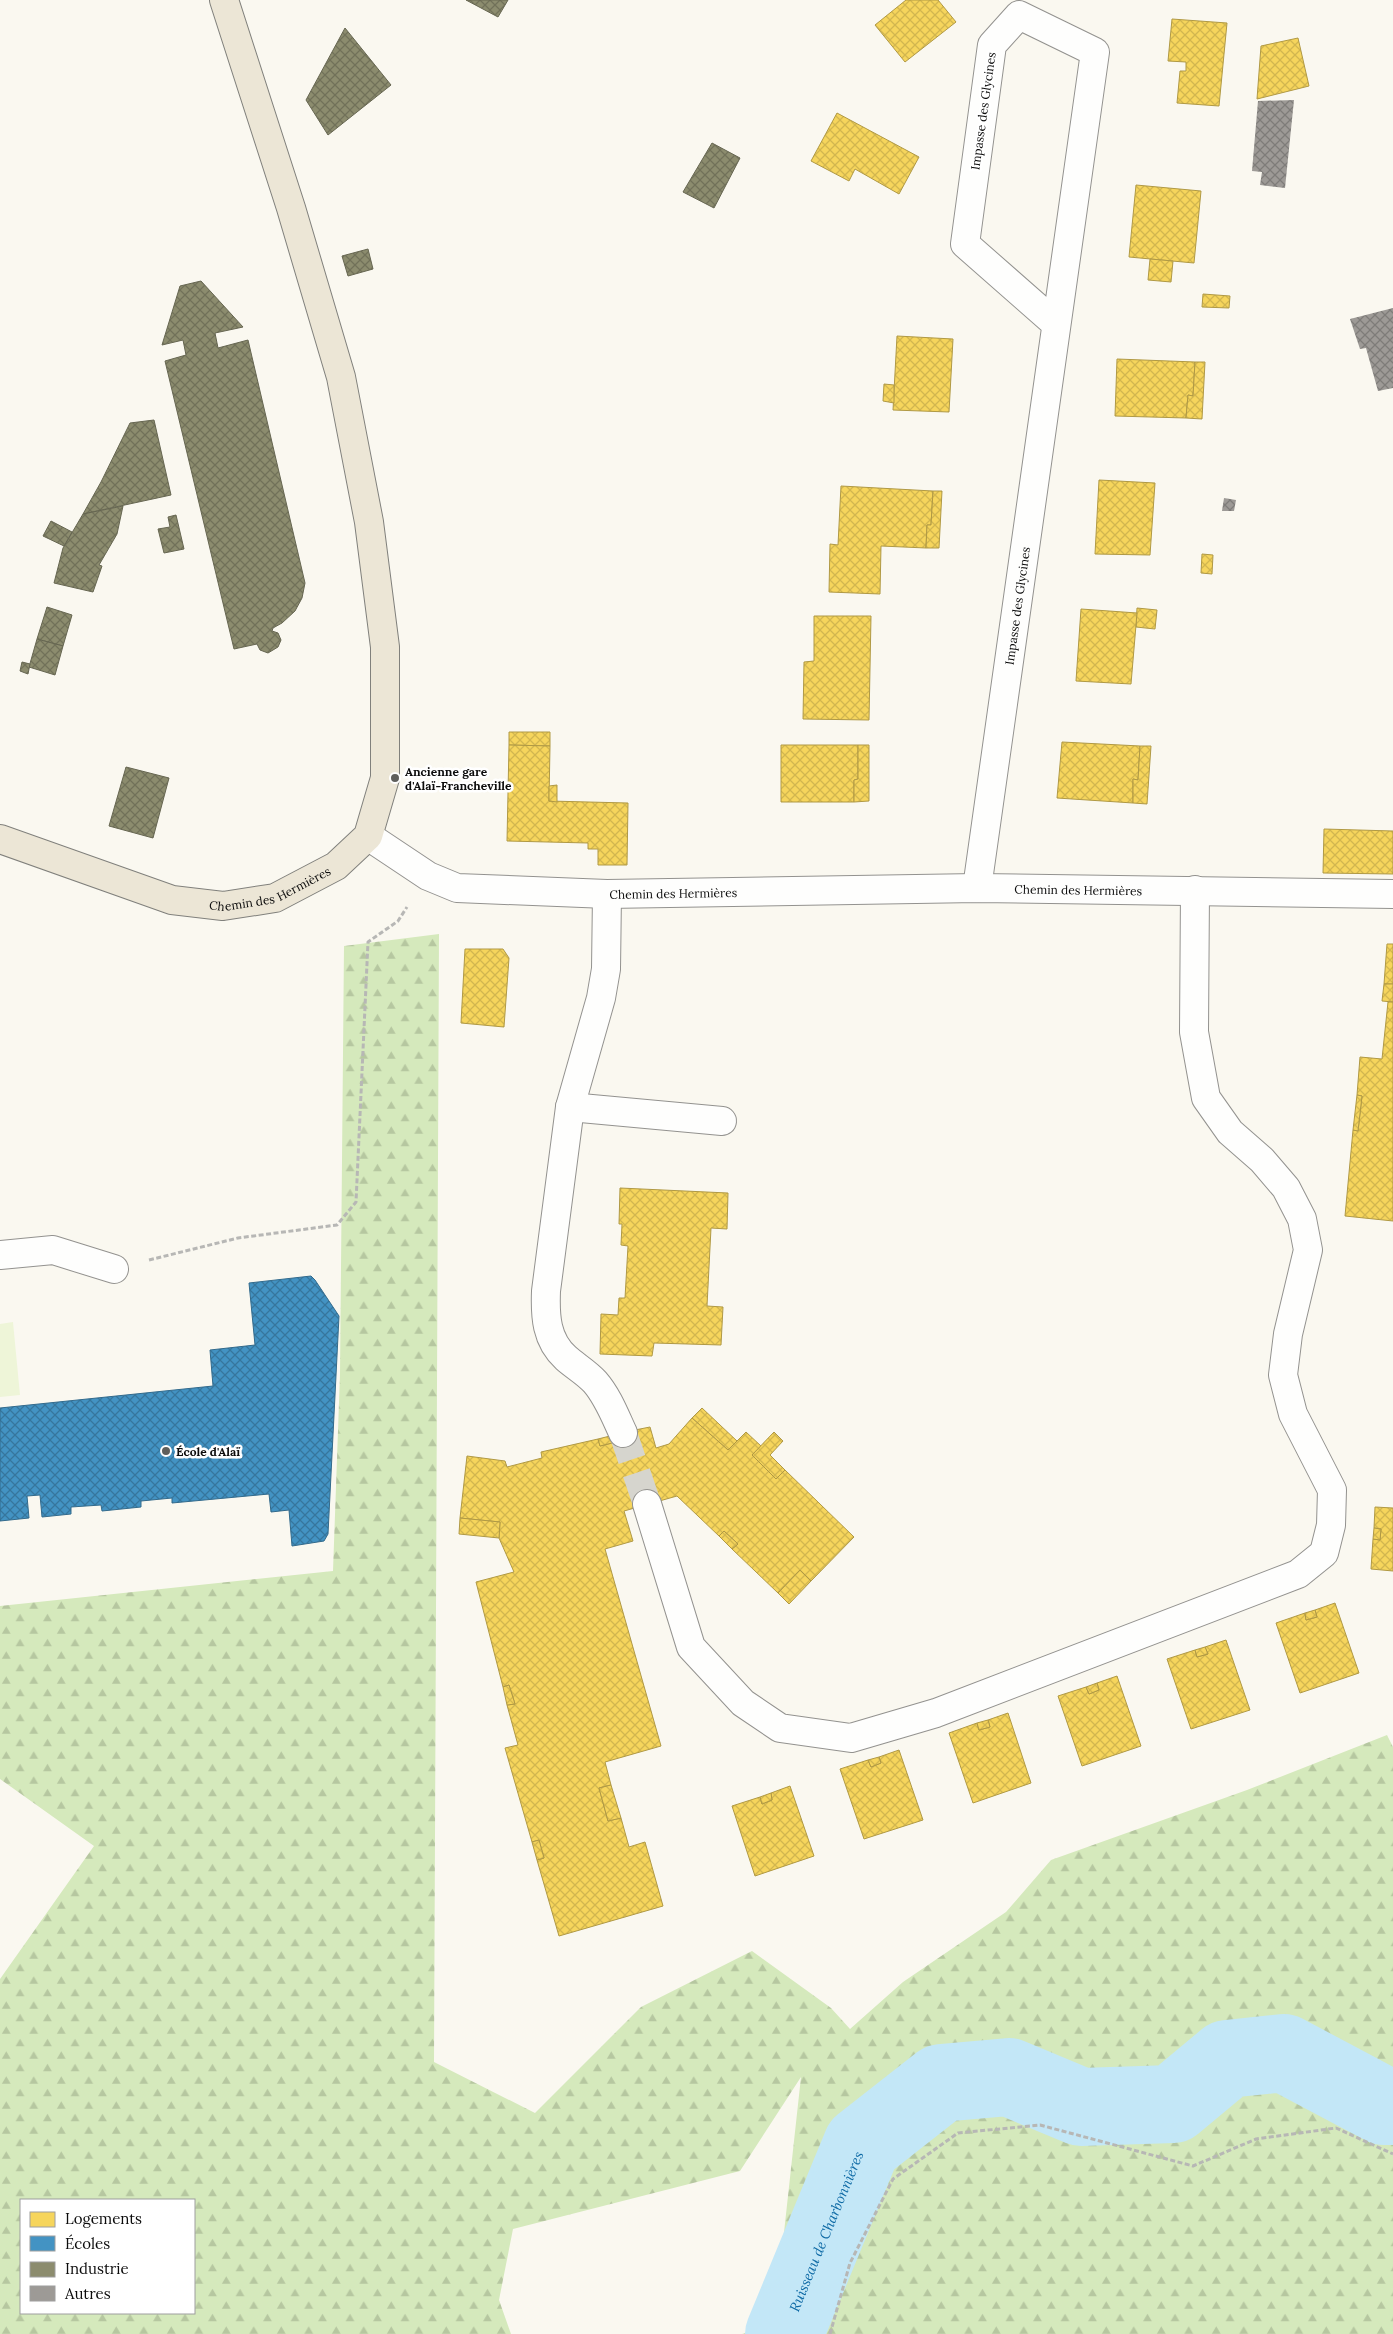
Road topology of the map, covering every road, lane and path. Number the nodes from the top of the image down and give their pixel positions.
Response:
1 (224, 0) edge
2 (1056, 324) junction
3 (368, 836) junction
4 (0, 839) edge
5 (976, 888) junction
6 (1194, 890) junction
7 (607, 894) junction
8 (1393, 894) edge
9 (410, 902) dead end
10 (570, 1107) junction
11 (722, 1121) dead end
12 (0, 1255) edge
13 (114, 1269) joint
14 (623, 1433) tunnel mouth
15 (648, 1504) tunnel mouth
16 (1393, 2154) edge
17 (830, 2334) edge

1 - 3 main road
2 - 2 street, Impasse des Glycines
2 - 5 street, Impasse des Glycines
3 - 4 main road, Chemin des Hermières
3 - 7 street, Chemin des Hermières
5 - 6 street, Chemin des Hermières
5 - 7 street, Chemin des Hermières
6 - 8 street, Chemin des Hermières
6 - 15 street
7 - 10 street
9 - 13 path
10 - 11 street
10 - 14 street
12 - 13 street
16 - 17 path

